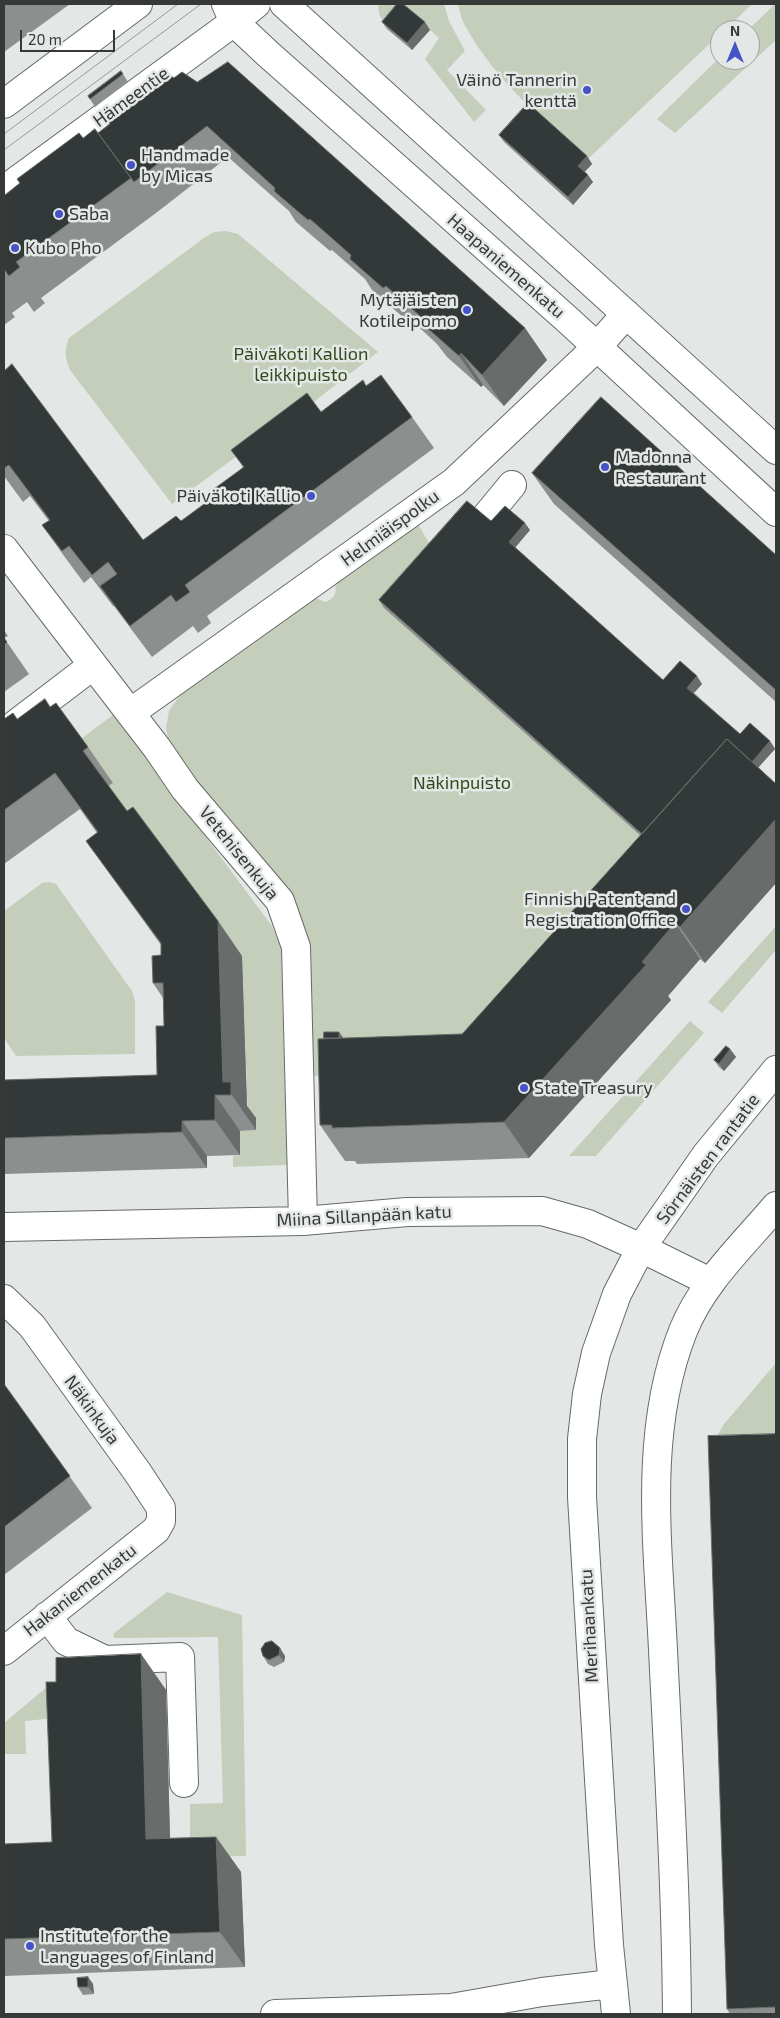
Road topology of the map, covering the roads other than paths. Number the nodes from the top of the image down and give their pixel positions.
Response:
1 (138, 4) edge
2 (256, 4) edge
3 (284, 4) edge
4 (230, 13) edge
5 (4, 104) edge
6 (4, 190) edge
7 (626, 314) junction
8 (596, 348) junction
9 (776, 450) edge
10 (512, 485) dead end
11 (776, 512) edge
12 (484, 519) edge
13 (4, 548) edge
14 (92, 666) junction
15 (130, 714) junction
16 (4, 733) edge
17 (186, 788) junction
18 (215, 789) dead end
19 (776, 1070) edge
20 (776, 1206) edge
21 (303, 1221) junction
22 (4, 1227) edge
23 (641, 1248) junction
24 (710, 1282) junction
25 (4, 1299) edge
26 (156, 1530) joint
27 (47, 1616) junction
28 (66, 1641) junction
29 (4, 1651) edge
30 (64, 1669) edge
31 (184, 1783) dead end
32 (612, 1984) junction
33 (276, 2014) edge
34 (616, 2014) edge
35 (677, 2014) edge

1 - 5 main road
2 - 4 main road, Hämeentie
3 - 7 main road
4 - 6 main road, Hämeentie
4 - 8 main road, Haapaniemenkatu
7 - 8 main road, Helmiäispolku
7 - 9 main road
8 - 11 main road, Haapaniemenkatu
8 - 15 main road, Helmiäispolku
10 - 12 main road
13 - 14 main road, Vetehisenkuja
14 - 15 main road, Vetehisenkuja
14 - 16 main road
15 - 17 main road, Vetehisenkuja
17 - 18 main road
17 - 21 main road, Vetehisenkuja
19 - 23 main road, Sörnäisten rantatie
20 - 24 main road
21 - 22 main road, Miina Sillanpään katu
21 - 23 main road, Miina Sillanpään katu
23 - 24 main road, Miina Sillanpään katu
23 - 32 main road, Merihaankatu
24 - 35 main road
25 - 26 main road, Näkinkuja
26 - 27 main road, Hakaniemenkatu
27 - 28 main road
27 - 29 main road, Hakaniemenkatu
28 - 30 main road
28 - 31 main road
32 - 33 main road
32 - 34 main road, Merihaankatu

